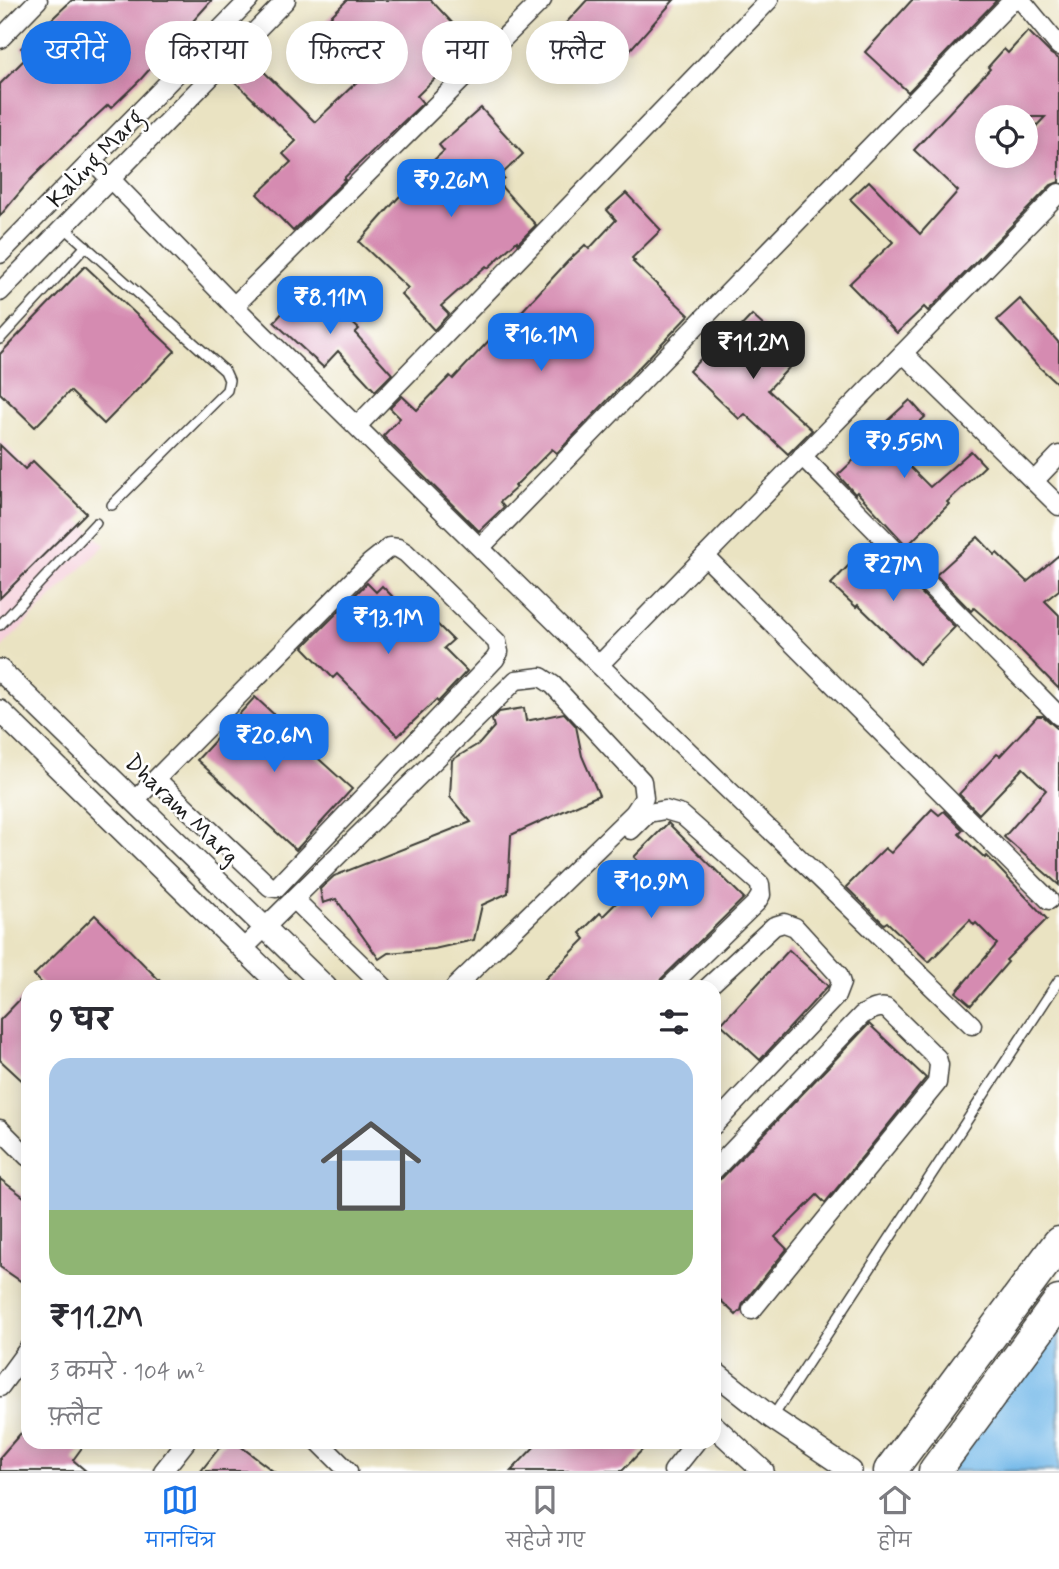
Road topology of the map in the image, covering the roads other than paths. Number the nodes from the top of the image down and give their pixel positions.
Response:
1 (38, 0) edge
2 (249, 0) edge
3 (286, 0) edge
4 (542, 0) edge
5 (769, 0) edge
6 (1013, 0) edge
7 (1021, 0) edge
8 (0, 39) edge
9 (1059, 46) edge
10 (92, 160) junction
11 (110, 179) junction
12 (1059, 193) edge
13 (64, 226) junction
14 (86, 246) junction
15 (0, 254) edge
16 (0, 292) edge
17 (234, 306) junction
18 (0, 339) edge
19 (903, 353) junction
20 (358, 425) junction
21 (1059, 455) edge
22 (802, 456) junction
23 (1034, 481) junction
24 (112, 505) dead end
25 (1059, 506) edge
26 (96, 523) dead end
27 (481, 547) junction
28 (705, 556) junction
29 (0, 625) edge
30 (599, 665) junction
31 (0, 670) edge
32 (0, 711) edge
33 (1059, 716) edge
34 (156, 779) junction
35 (134, 801) junction
36 (166, 832) junction
37 (148, 854) junction
38 (294, 899) junction
39 (1049, 900) dead end
40 (265, 928) junction
41 (243, 949) junction
42 (275, 980) edge
43 (319, 980) edge
44 (377, 980) edge
45 (462, 980) edge
46 (474, 980) edge
47 (675, 980) edge
48 (716, 980) edge
49 (1059, 980) edge
50 (972, 1025) dead end
51 (721, 1118) edge
52 (0, 1129) edge
53 (21, 1150) edge
54 (721, 1163) edge
55 (1059, 1243) edge
56 (1059, 1302) edge
57 (752, 1310) dead end
58 (21, 1358) edge
59 (721, 1378) edge
60 (0, 1387) edge
61 (772, 1418) junction
62 (721, 1432) edge
63 (180, 1449) edge
64 (326, 1449) edge
65 (690, 1449) edge
66 (163, 1471) edge
67 (348, 1471) edge
68 (673, 1471) edge
69 (763, 1471) edge
70 (851, 1471) edge
71 (890, 1471) edge
72 (934, 1471) edge

1 - 8 street
2 - 10 street, Kaling Marg
3 - 11 street, Kaling Marg
4 - 17 street
5 - 20 street
6 - 27 street
7 - 9 street
10 - 11 street
10 - 15 street, Kaling Marg
11 - 13 street, Kaling Marg
11 - 17 street
12 - 19 street
13 - 14 lane
13 - 16 street, Kaling Marg
14 - 18 lane
14 - 24 lane
17 - 20 street
19 - 22 street
19 - 23 street
20 - 27 street
21 - 23 street
22 - 28 street
22 - 33 street
23 - 25 street
26 - 29 lane
27 - 30 street
28 - 30 street
28 - 39 street
30 - 50 street
31 - 35 street, Dharam Marg
32 - 37 street
34 - 34 street
34 - 35 street
35 - 36 street, Dharam Marg
36 - 37 street
36 - 40 street, Dharam Marg
37 - 41 street
38 - 40 street
38 - 44 street
38 - 45 street
40 - 41 street
40 - 43 street, Dharam Marg
41 - 42 street
46 - 47 street
48 - 51 street
49 - 61 lane
52 - 53 street
54 - 57 street
55 - 71 highway
56 - 72 highway
58 - 60 street
59 - 61 street
61 - 70 street
62 - 69 street
63 - 66 street
64 - 67 street
65 - 68 street

